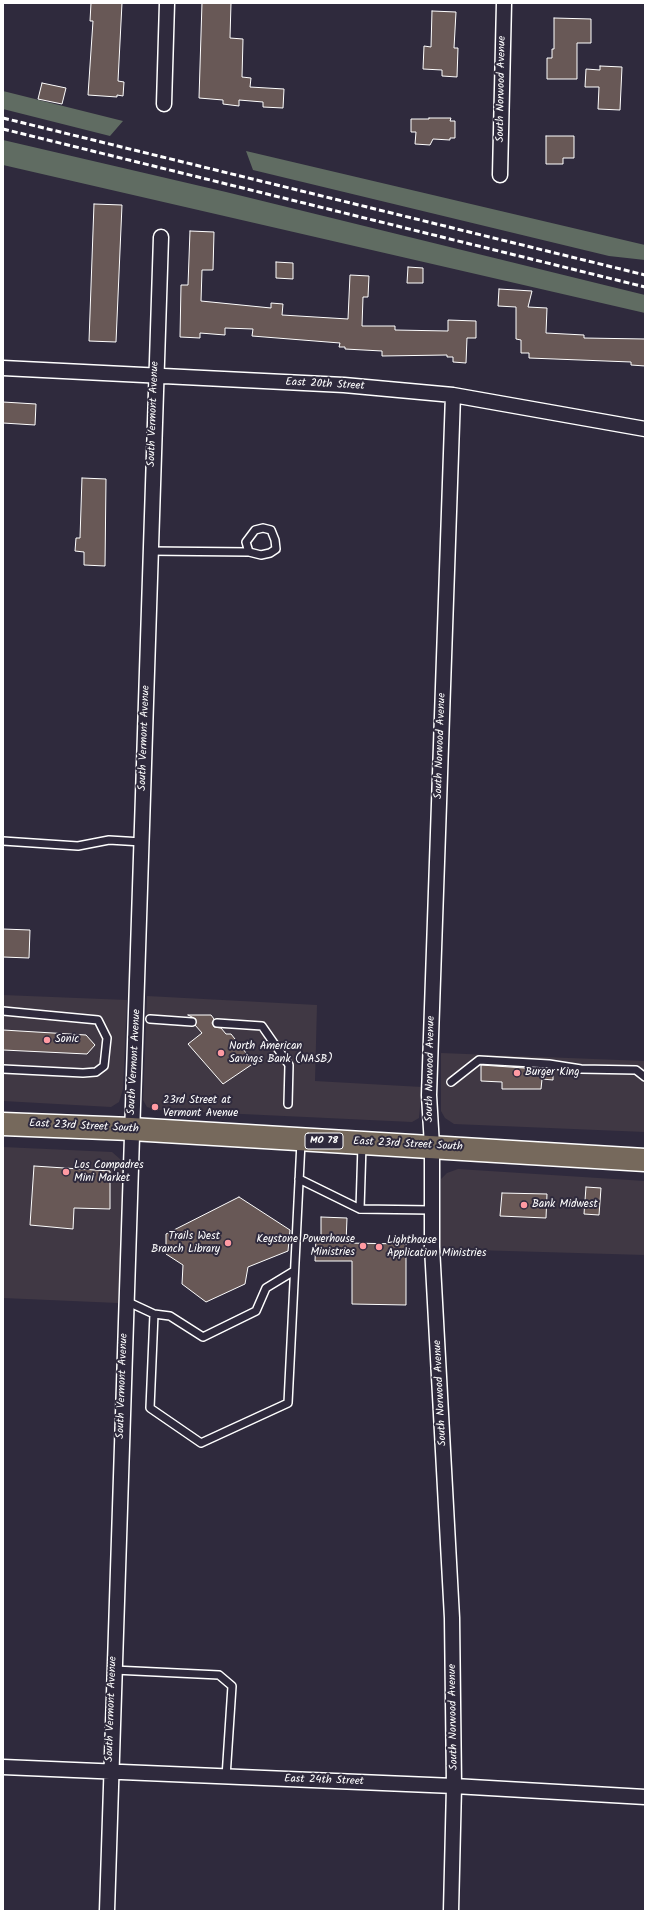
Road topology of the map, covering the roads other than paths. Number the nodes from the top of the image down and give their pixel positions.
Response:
1 (167, 3) edge
2 (504, 3) edge
3 (164, 104) dead end
4 (500, 175) dead end
5 (160, 237) dead end
6 (3, 368) edge
7 (155, 376) junction
8 (453, 395) junction
9 (645, 429) edge
10 (150, 551) junction
11 (249, 552) junction
12 (3, 841) edge
13 (142, 842) junction
14 (3, 1011) edge
15 (150, 1019) dead end
16 (192, 1022) dead end
17 (217, 1023) dead end
18 (3, 1068) edge
19 (645, 1077) edge
20 (451, 1082) dead end
21 (288, 1104) dead end
22 (3, 1124) edge
23 (131, 1129) junction
24 (301, 1140) junction
25 (362, 1143) junction
26 (432, 1146) junction
27 (645, 1160) edge
28 (299, 1179) junction
29 (360, 1210) junction
30 (432, 1210) junction
31 (294, 1271) junction
32 (126, 1301) junction
33 (154, 1314) junction
34 (113, 1670) junction
35 (3, 1767) edge
36 (110, 1772) junction
37 (226, 1777) junction
38 (454, 1786) junction
39 (645, 1797) edge
40 (107, 1911) edge
41 (451, 1911) edge

1 - 3 street
2 - 4 street, South Norwood Avenue
5 - 7 street, South Vermont Avenue
6 - 7 street, East 20th Street
7 - 8 street, East 20th Street
7 - 10 street, South Vermont Avenue
8 - 9 street, East 20th Street
8 - 26 street, South Norwood Avenue
10 - 11 lane
10 - 13 street, South Vermont Avenue
11 - 11 lane
12 - 13 lane
13 - 23 street, South Vermont Avenue
14 - 18 lane
15 - 16 lane
17 - 21 lane
19 - 20 lane
22 - 23 main road, East 23rd Street South / MO 78
23 - 24 main road, East 23rd Street South / MO 78
23 - 32 street, South Vermont Avenue
24 - 25 main road, East 23rd Street South / MO 78
24 - 28 lane
25 - 26 main road, East 23rd Street South / MO 78
25 - 29 lane
26 - 27 main road, East 23rd Street South / MO 78
26 - 30 street, South Norwood Avenue
28 - 29 lane
28 - 31 lane
29 - 30 lane
30 - 38 street, South Norwood Avenue
31 - 33 lane
31 - 33 lane
32 - 33 lane
32 - 34 street, South Vermont Avenue
34 - 36 street, South Vermont Avenue
34 - 37 lane
35 - 36 street, East 24th Street
36 - 37 street, East 24th Street
36 - 40 street, South Vermont Avenue
37 - 38 street, East 24th Street
38 - 39 street, East 24th Street
38 - 41 street, South Norwood Avenue

